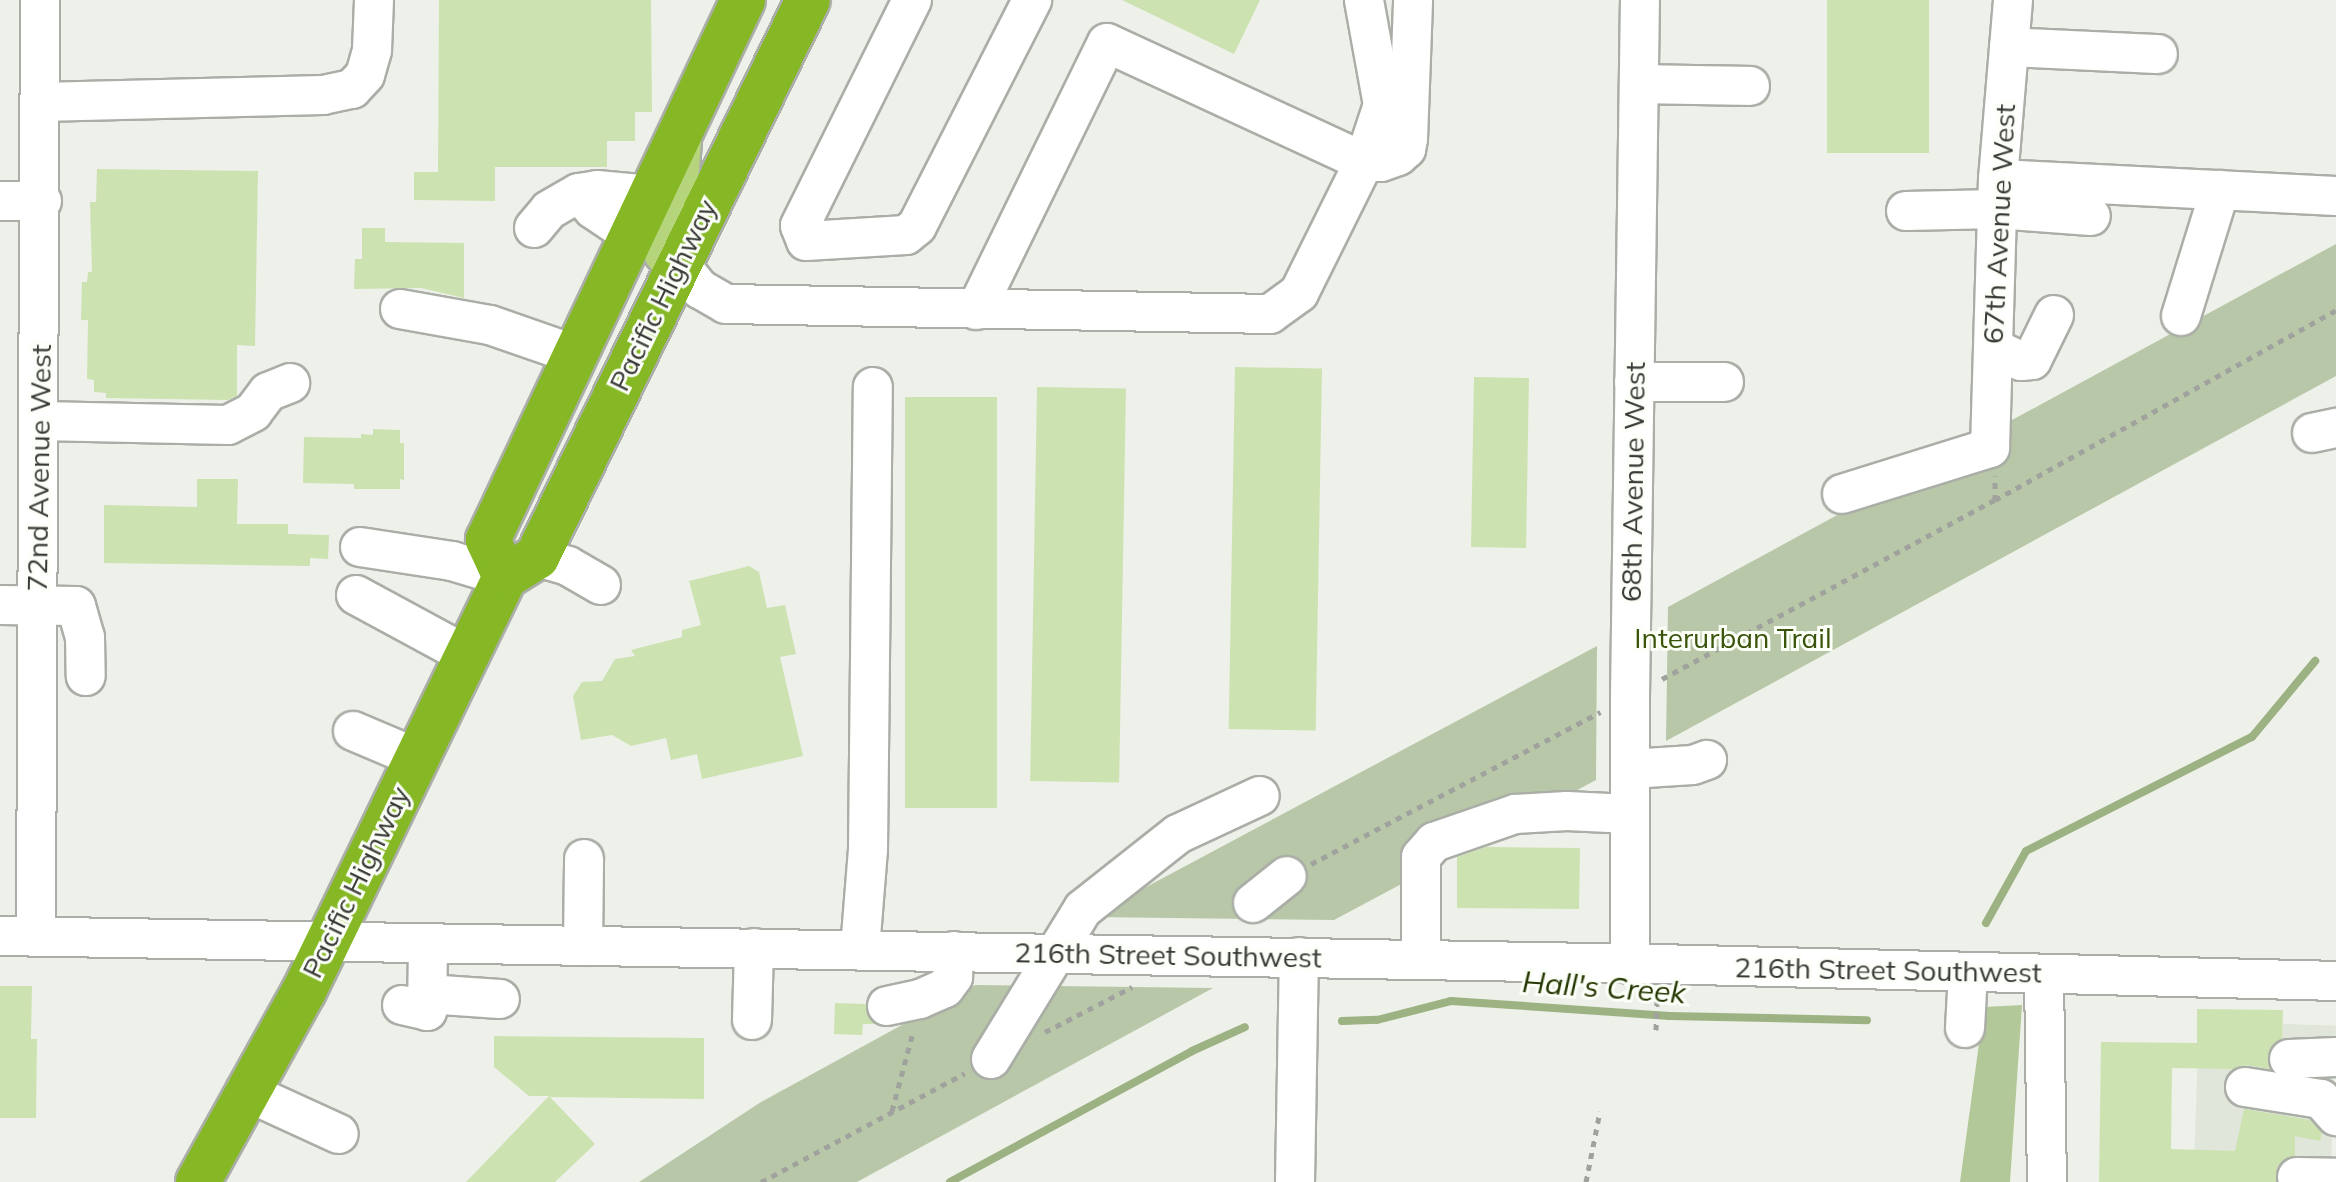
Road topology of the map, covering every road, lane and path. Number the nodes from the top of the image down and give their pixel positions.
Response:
1 (40, 0) edge
2 (374, 0) edge
3 (743, 0) edge
4 (808, 0) edge
5 (912, 0) edge
6 (1032, 0) edge
7 (1364, 0) edge
8 (1413, 0) edge
9 (1640, 0) edge
10 (2013, 0) edge
11 (2009, 47) junction
12 (2158, 54) dead end
13 (1639, 84) junction
14 (1750, 86) dead end
15 (41, 102) junction
16 (679, 139) junction
17 (1364, 162) junction
18 (2220, 190) junction
19 (579, 193) junction
20 (1997, 194) junction
21 (651, 195) junction
22 (2336, 196) edge
23 (0, 201) edge
24 (42, 201) junction
25 (1906, 211) dead end
26 (2091, 216) dead end
27 (534, 228) dead end
28 (633, 236) junction
29 (678, 262) junction
30 (400, 309) dead end
31 (976, 310) junction
32 (2336, 310) edge
33 (2054, 315) dead end
34 (2181, 316) dead end
35 (1993, 348) junction
36 (576, 355) junction
37 (1634, 382) junction
38 (1724, 382) dead end
39 (290, 383) dead end
40 (873, 387) dead end
41 (40, 421) junction
42 (1842, 494) dead end
43 (360, 547) dead end
44 (521, 567) junction
45 (601, 585) dead end
46 (356, 595) dead end
47 (0, 605) edge
48 (37, 606) junction
49 (467, 655) junction
50 (86, 676) dead end
51 (1659, 681) dead end
52 (1605, 710) dead end
53 (353, 731) dead end
54 (417, 758) junction
55 (1707, 760) dead end
56 (1630, 769) junction
57 (1260, 796) dead end
58 (1630, 814) junction
59 (584, 859) dead end
60 (1287, 876) joint
61 (1253, 903) dead end
62 (18, 936) edge
63 (327, 943) junction
64 (428, 945) junction
65 (583, 946) junction
66 (754, 948) junction
67 (860, 949) junction
68 (954, 951) junction
69 (1057, 953) junction
70 (1299, 957) junction
71 (1421, 960) junction
72 (1630, 964) junction
73 (1968, 972) junction
74 (2044, 974) junction
75 (2336, 981) edge
76 (1136, 985) dead end
77 (1657, 990) dead end
78 (500, 999) dead end
79 (903, 1003) joint
80 (752, 1020) dead end
81 (1965, 1028) dead end
82 (1656, 1030) dead end
83 (2336, 1057) edge
84 (991, 1059) junction
85 (2289, 1059) dead end
86 (2245, 1087) dead end
87 (245, 1091) junction
88 (1600, 1111) dead end
89 (892, 1112) junction
90 (2336, 1116) edge
91 (339, 1134) dead end
92 (2297, 1177) dead end
93 (2336, 1178) edge
94 (198, 1182) edge
95 (761, 1182) edge
96 (1295, 1182) edge
97 (1586, 1182) edge
98 (2047, 1182) edge

1 - 15 street, 72nd Avenue West
2 - 15 street
3 - 16 highway, Pacific Highway
4 - 29 highway, Pacific Highway
5 - 6 street
7 - 17 street
8 - 17 street
9 - 13 street, 68th Avenue West
10 - 11 street, 67th Avenue West
11 - 12 street
11 - 20 street, 67th Avenue West
13 - 14 street
13 - 37 street, 68th Avenue West
15 - 24 street, 72nd Avenue West
16 - 21 highway, Pacific Highway
16 - 29 main road
17 - 31 street
17 - 31 street
18 - 20 street
18 - 22 street
18 - 34 street
19 - 21 street
19 - 27 street
19 - 28 street
20 - 25 street
20 - 26 street
20 - 35 street, 67th Avenue West
21 - 28 highway, Pacific Highway
23 - 24 street
24 - 41 street, 72nd Avenue West
28 - 36 highway, Pacific Highway
29 - 31 street
29 - 44 highway, Pacific Highway
30 - 36 street
32 - 51 path
33 - 35 street
35 - 42 street, 67th Avenue West
36 - 44 highway, Pacific Highway
37 - 38 street
37 - 56 street, 68th Avenue West
39 - 41 street
40 - 67 street
41 - 48 street, 72nd Avenue West
43 - 44 street
44 - 45 street
44 - 49 highway, Pacific Highway
46 - 49 street
47 - 48 street
48 - 50 street
48 - 62 street, 72nd Avenue West
49 - 54 highway, Pacific Highway
52 - 60 path
53 - 54 street
54 - 63 highway, Pacific Highway
55 - 56 street
56 - 58 street, 68th Avenue West
57 - 69 street
58 - 71 street
58 - 72 street, 68th Avenue West
59 - 65 street
60 - 61 street
62 - 63 street, 216th Street Southwest
63 - 64 street, 216th Street Southwest
63 - 87 highway, Pacific Highway
64 - 65 street, 216th Street Southwest
64 - 78 street
65 - 66 street, 216th Street Southwest
66 - 67 street, 216th Street Southwest
66 - 80 street
67 - 68 street, 216th Street Southwest
68 - 69 street, 216th Street Southwest
68 - 79 street
69 - 70 street, 216th Street Southwest
69 - 84 street
70 - 71 street, 216th Street Southwest
70 - 96 street
71 - 72 street, 216th Street Southwest
72 - 73 street, 216th Street Southwest
73 - 74 street, 216th Street Southwest
73 - 81 street
74 - 75 street, 216th Street Southwest
74 - 98 street
76 - 84 path
77 - 82 path
79 - 89 path
83 - 85 street
84 - 89 path
86 - 90 street
87 - 91 street
87 - 94 highway, Pacific Highway
88 - 97 path
89 - 95 path
92 - 93 street

